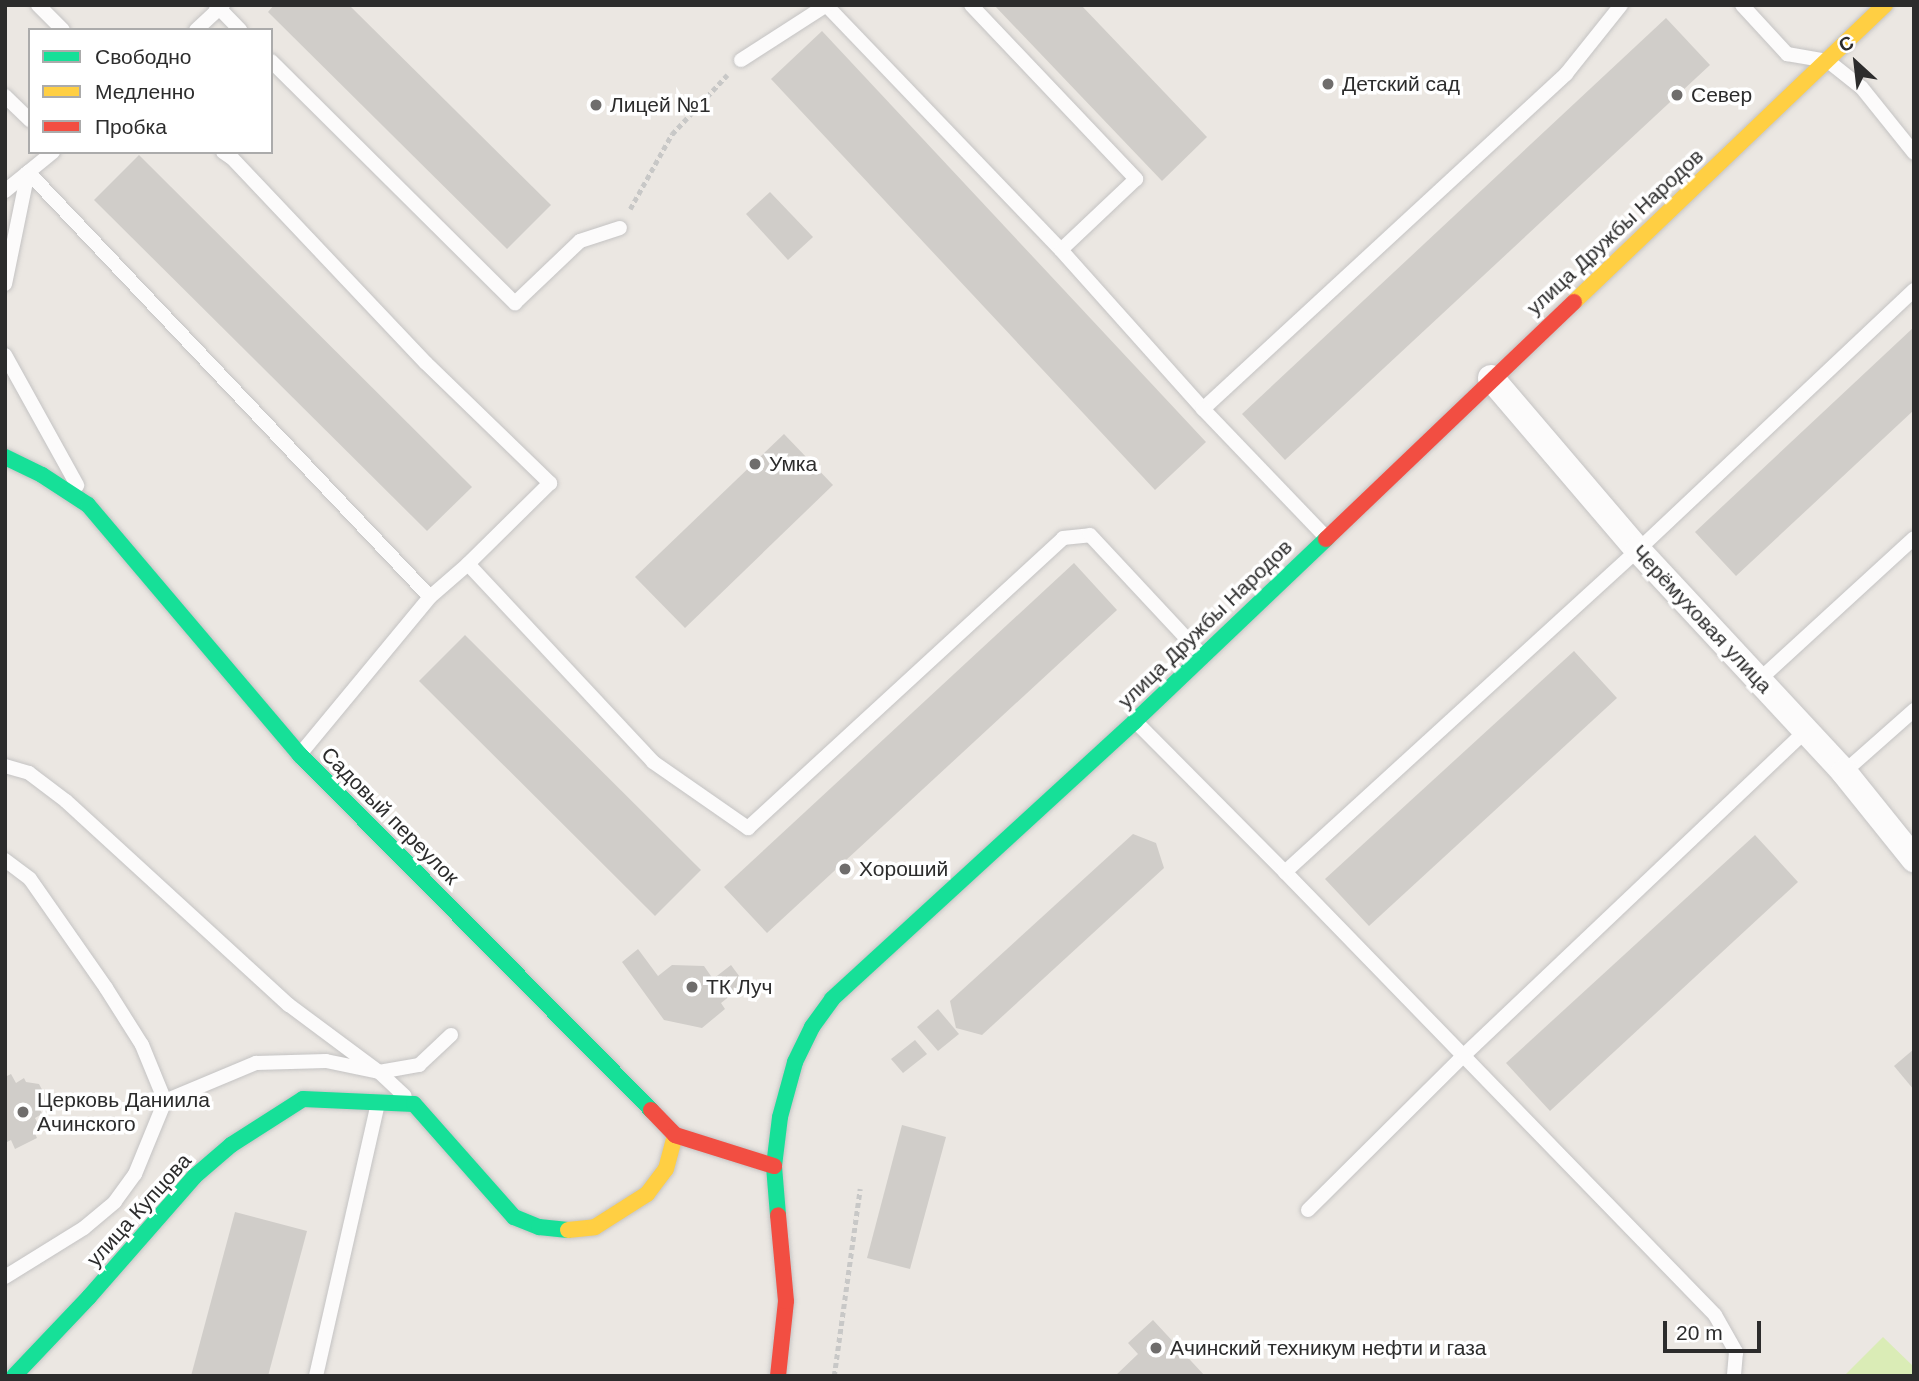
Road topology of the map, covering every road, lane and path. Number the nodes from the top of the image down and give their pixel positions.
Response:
1 (38, 5) edge
2 (971, 5) edge
3 (1621, 5) edge
4 (1742, 5) edge
5 (1885, 5) edge
6 (220, 6) edge
7 (825, 6) edge
8 (61, 28) edge
9 (198, 28) edge
10 (238, 28) edge
11 (741, 60) joint
12 (1828, 61) junction
13 (273, 63) edge
14 (5, 96) edge
15 (28, 118) edge
16 (1914, 153) edge
17 (50, 154) edge
18 (226, 154) edge
19 (28, 172) junction
20 (5, 191) edge
21 (620, 228) joint
22 (1061, 250) junction
23 (5, 284) edge
24 (1914, 290) edge
25 (5, 355) edge
26 (1491, 378) junction
27 (1203, 409) junction
28 (5, 457) edge
29 (88, 505) junction
30 (1326, 537) junction
31 (1914, 538) edge
32 (1638, 550) junction
33 (468, 564) junction
34 (430, 597) junction
35 (1203, 656) junction
36 (1759, 680) junction
37 (1914, 710) edge
38 (1135, 721) junction
39 (1806, 731) junction
40 (300, 755) junction
41 (5, 766) edge
42 (1844, 772) junction
43 (1914, 859) edge
44 (5, 860) edge
45 (1285, 872) junction
46 (451, 1035) dead end
47 (1463, 1056) junction
48 (379, 1072) junction
49 (165, 1101) junction
50 (379, 1104) junction
51 (414, 1104) junction
52 (675, 1135) junction
53 (774, 1166) junction
54 (860, 1189) dead end
55 (1308, 1210) dead end
56 (5, 1278) edge
57 (14, 1376) edge
58 (316, 1376) edge
59 (778, 1376) edge
60 (834, 1376) edge
61 (1734, 1376) edge

1 - 8 lane
2 - 22 lane
3 - 27 lane
4 - 12 lane
5 - 12 street, улица Дружбы Народов
6 - 9 lane
6 - 10 lane
7 - 11 lane
7 - 22 lane
11 - 21 path
12 - 16 lane
12 - 26 street, улица Дружбы Народов
13 - 21 lane
14 - 15 lane
17 - 19 lane
18 - 33 lane
19 - 20 lane
19 - 23 lane
19 - 34 lane
22 - 27 lane
24 - 32 lane
25 - 29 lane
26 - 30 street, улица Дружбы Народов
26 - 32 street, Черёмуховая улица
27 - 30 lane
28 - 29 street, Садовый переулок
29 - 40 street, Садовый переулок
30 - 35 street, улица Дружбы Народов
31 - 36 lane
32 - 36 street, Черёмуховая улица
32 - 45 lane
33 - 34 lane
33 - 35 lane
34 - 40 lane
35 - 38 street, улица Дружбы Народов
36 - 39 street, Черёмуховая улица
37 - 42 lane
38 - 45 lane
38 - 53 street, улица Дружбы Народов
39 - 42 street, Черёмуховая улица
39 - 47 lane
40 - 52 street, Садовый переулок
41 - 48 lane
42 - 43 street, Черёмуховая улица
44 - 49 lane
45 - 47 lane
46 - 48 lane
47 - 55 lane
47 - 61 lane
48 - 49 lane
48 - 51 lane
49 - 56 lane
50 - 51 street, улица Купцова
50 - 57 street, улица Купцова
50 - 58 lane
51 - 52 street
52 - 53 street, Садовый переулок
53 - 59 street, улица Дружбы Народов
54 - 60 path

